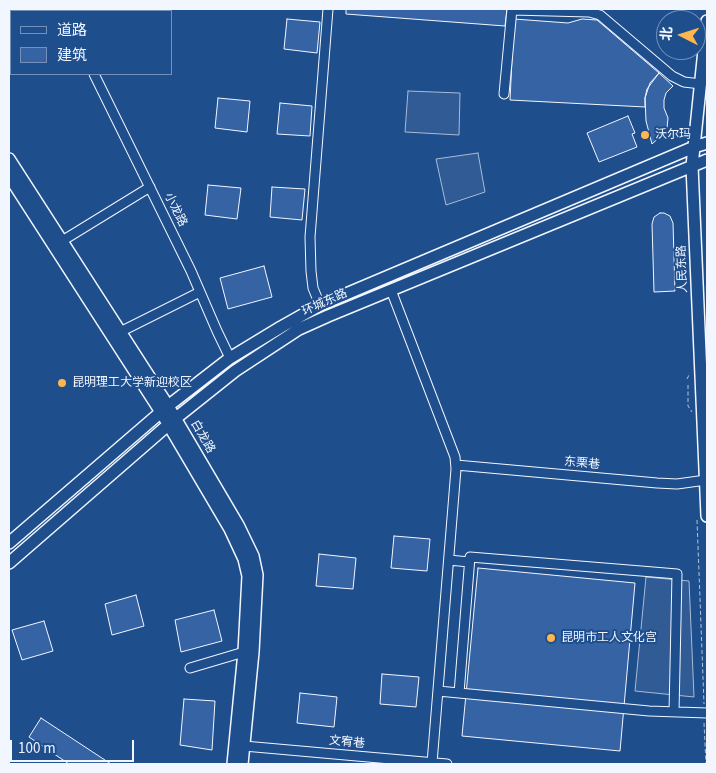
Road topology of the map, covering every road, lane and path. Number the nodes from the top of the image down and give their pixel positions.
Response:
1 (328, 9) edge
2 (512, 9) edge
3 (572, 10) edge
4 (707, 21) edge
5 (94, 75) edge
6 (700, 84) junction
7 (504, 94) dead end
8 (707, 143) edge
9 (694, 147) junction
10 (9, 159) edge
11 (707, 160) edge
12 (692, 166) junction
13 (9, 176) edge
14 (150, 187) junction
15 (62, 241) junction
16 (391, 290) junction
17 (200, 292) junction
18 (320, 305) junction
19 (120, 332) junction
20 (230, 358) junction
21 (692, 370) dead end
22 (687, 379) dead end
23 (688, 385) dead end
24 (165, 409) junction
25 (694, 415) dead end
26 (172, 421) junction
27 (456, 465) junction
28 (706, 480) junction
29 (707, 516) edge
30 (9, 543) edge
31 (449, 560) junction
32 (469, 562) junction
33 (9, 563) edge
34 (244, 652) junction
35 (190, 668) dead end
36 (438, 691) junction
37 (459, 693) junction
38 (674, 712) junction
39 (707, 714) edge
40 (244, 746) junction
41 (432, 763) junction
42 (233, 764) edge
43 (242, 764) edge
44 (447, 764) edge

1 - 18 street
2 - 3 street
2 - 7 street
3 - 6 street
4 - 6 main road, 人民东路
5 - 14 street, 小龙路
6 - 9 main road, 人民东路
8 - 9 main road, 环城东路
9 - 12 main road, 人民东路
9 - 18 main road, 环城东路
10 - 15 main road, 白龙路
11 - 12 main road, 环城东路
12 - 16 main road, 环城东路
12 - 28 main road, 人民东路
13 - 24 main road, 白龙路
14 - 15 street
14 - 17 street, 小龙路
15 - 19 main road, 白龙路
16 - 26 main road, 环城东路
16 - 27 street
17 - 19 street
17 - 20 street, 小龙路
18 - 20 main road, 环城东路
19 - 24 main road, 白龙路
20 - 24 main road, 环城东路
21 - 22 path
23 - 25 path
24 - 26 main road, 白龙路
24 - 30 main road, 环城东路
26 - 33 main road, 环城东路
26 - 34 main road, 白龙路
26 - 40 main road, 白龙路
27 - 28 street, 东栗巷
27 - 31 street
28 - 29 main road, 人民东路
31 - 32 street
31 - 36 street
32 - 37 street
32 - 38 street
34 - 35 street
34 - 42 main road, 白龙路
36 - 37 street
36 - 41 street
37 - 38 street
38 - 39 street
40 - 41 street, 文宥巷
40 - 43 main road, 白龙路
41 - 44 street, 文宥巷

